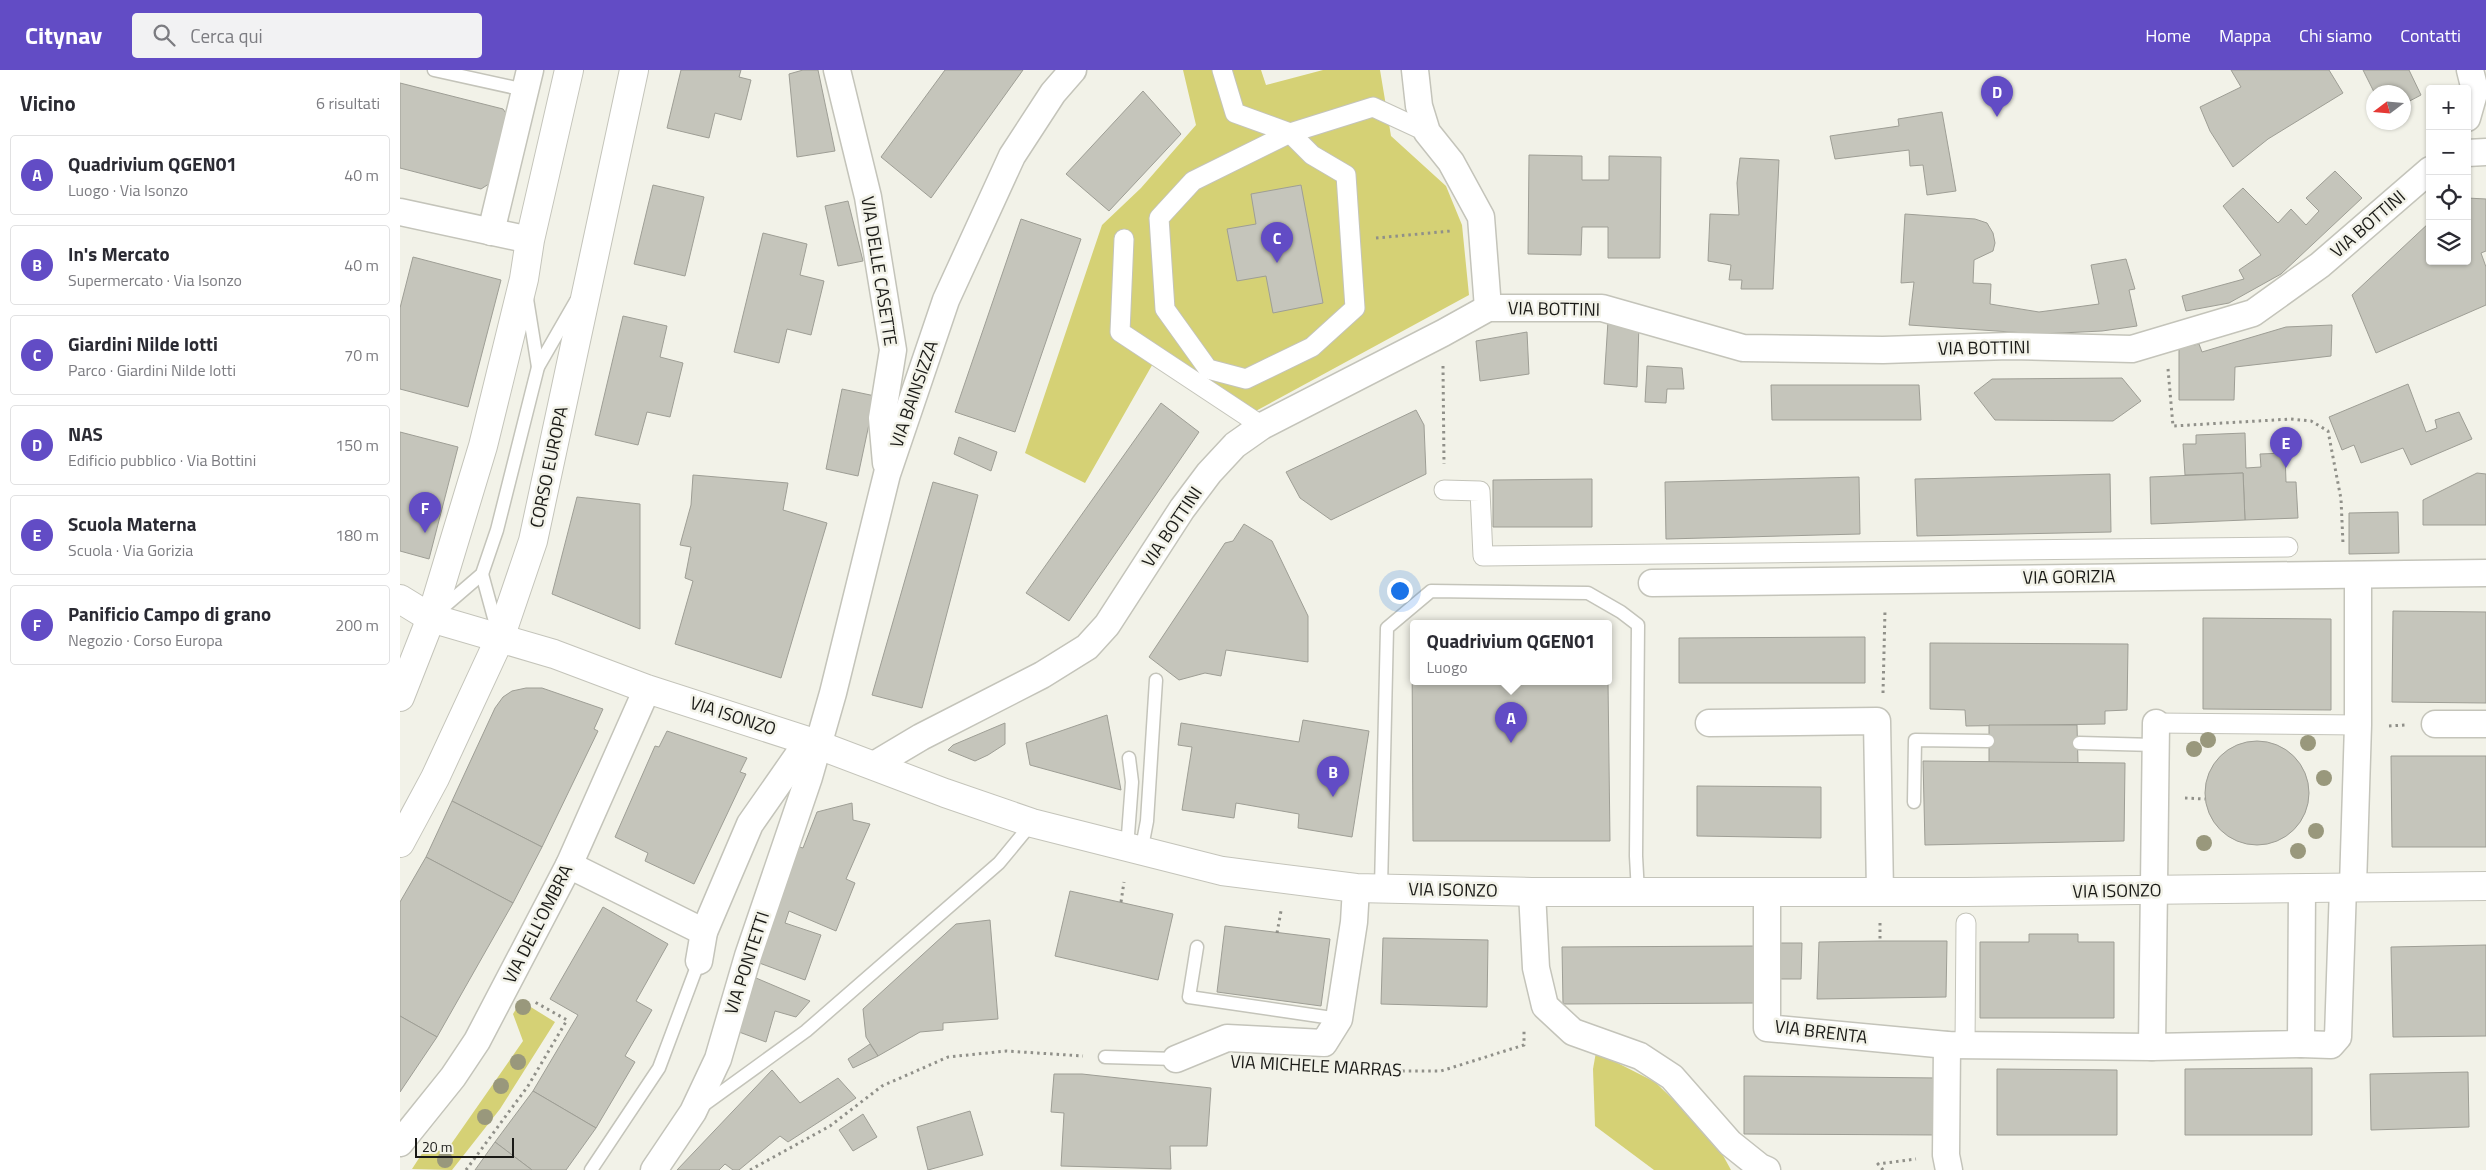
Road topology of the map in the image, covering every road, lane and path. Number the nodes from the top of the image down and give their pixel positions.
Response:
1 (434, 70) edge
2 (569, 70) edge
3 (634, 70) edge
4 (837, 70) edge
5 (1073, 70) edge
6 (1222, 70) edge
7 (1415, 70) edge
8 (2470, 70) edge
9 (528, 80) edge
10 (2471, 104) edge
11 (1427, 132) junction
12 (1290, 133) junction
13 (2486, 152) edge
14 (2471, 153) edge
15 (2426, 173) edge
16 (400, 213) edge
17 (1482, 230) junction
18 (491, 232) junction
19 (1124, 239) dead end
20 (1350, 239) junction
21 (530, 240) junction
22 (592, 272) junction
23 (524, 279) junction
24 (1488, 308) junction
25 (1443, 333) junction
26 (2166, 339) junction
27 (538, 367) junction
28 (1262, 426) junction
29 (887, 474) junction
30 (1444, 490) joint
31 (2288, 546) dead end
32 (2344, 552) dead end
33 (2486, 573) edge
34 (482, 574) junction
35 (2358, 575) junction
36 (1652, 583) dead end
37 (400, 599) edge
38 (431, 618) junction
39 (1885, 628) dead end
40 (500, 638) junction
41 (1156, 680) dead end
42 (647, 688) junction
43 (400, 697) edge
44 (1877, 721) junction
45 (1709, 723) dead end
46 (2435, 724) dead end
47 (2486, 724) edge
48 (2358, 725) junction
49 (2156, 734) junction
50 (1988, 741) dead end
51 (813, 743) junction
52 (2079, 743) dead end
53 (1129, 758) dead end
54 (874, 765) junction
55 (2177, 798) dead end
56 (2205, 798) dead end
57 (1914, 802) dead end
58 (1032, 823) junction
59 (400, 843) edge
60 (1134, 850) junction
61 (570, 865) junction
62 (1124, 882) dead end
63 (2348, 886) junction
64 (2486, 886) edge
65 (1368, 888) junction
66 (2302, 888) junction
67 (2154, 890) junction
68 (1532, 892) junction
69 (1767, 892) junction
70 (1880, 892) junction
71 (1638, 893) junction
72 (1121, 902) dead end
73 (1281, 911) dead end
74 (1880, 923) dead end
75 (1966, 923) dead end
76 (704, 932) junction
77 (1278, 933) dead end
78 (1880, 941) dead end
79 (1197, 947) dead end
80 (698, 961) joint
81 (529, 998) dead end
82 (1339, 1020) junction
83 (2301, 1044) junction
84 (1524, 1045) dead end
85 (1956, 1045) junction
86 (2152, 1047) junction
87 (1083, 1056) dead end
88 (1105, 1057) dead end
89 (1176, 1059) joint
90 (1337, 1065) dead end
91 (694, 1112) junction
92 (400, 1143) edge
93 (1948, 1162) edge
94 (466, 1170) edge
95 (591, 1170) edge
96 (654, 1170) edge
97 (750, 1170) edge
98 (1767, 1170) edge
99 (1884, 1170) edge

1 - 9 lane
2 - 21 main road
3 - 22 main road, CORSO EUROPA
4 - 29 street, VIA DELLE CASETTE
5 - 29 street, VIA BAINSIZZA
6 - 12 street
7 - 11 street, VIA BOTTINI
8 - 10 street
9 - 18 street
11 - 12 street
11 - 17 street, VIA BOTTINI
12 - 20 street
12 - 20 street
13 - 14 street
15 - 26 street, VIA BOTTINI
16 - 18 street
17 - 20 path
17 - 24 street, VIA BOTTINI
18 - 21 street
19 - 28 street
21 - 23 main road
22 - 27 lane
22 - 40 main road, CORSO EUROPA
23 - 27 lane
23 - 38 main road
24 - 25 street, VIA BOTTINI
24 - 26 street, VIA BOTTINI
25 - 28 street, VIA BOTTINI
25 - 30 path
26 - 32 path
27 - 34 lane
28 - 54 street, VIA BOTTINI
29 - 51 street, VIA BAINSIZZA
30 - 31 street
33 - 35 street, VIA GORIZIA
34 - 38 lane
34 - 40 lane
35 - 36 street, VIA GORIZIA
35 - 48 street
37 - 38 main road, VIA ISONZO
38 - 40 main road, VIA ISONZO
38 - 43 main road
39 - 44 path
40 - 42 main road, VIA ISONZO
40 - 59 main road, CORSO EUROPA
41 - 60 lane
42 - 51 main road, VIA ISONZO
42 - 61 street, VIA DELL'OMBRA
44 - 45 street
44 - 70 street
46 - 47 street
48 - 49 street
48 - 63 street
49 - 52 lane
49 - 67 street
50 - 57 lane
51 - 54 main road, VIA ISONZO
51 - 76 street
51 - 91 street, VIA PONTETTI
53 - 60 lane
54 - 58 main road, VIA ISONZO
55 - 56 path
58 - 60 main road, VIA ISONZO
58 - 91 lane
60 - 65 main road, VIA ISONZO
61 - 76 street
61 - 92 street, VIA DELL'OMBRA
62 - 72 path
63 - 64 main road, VIA ISONZO
63 - 66 main road, VIA ISONZO
63 - 83 street, VIA BRENTA
65 - 68 main road, VIA ISONZO
65 - 71 lane
65 - 82 street
66 - 67 main road, VIA ISONZO
66 - 83 street
67 - 70 main road, VIA ISONZO
67 - 86 street
68 - 71 main road, VIA ISONZO
68 - 98 street
69 - 70 main road, VIA ISONZO
69 - 71 main road, VIA ISONZO
69 - 85 street, VIA BRENTA
73 - 77 path
74 - 78 path
75 - 85 street
76 - 80 street
79 - 82 lane
80 - 95 lane
81 - 94 path
82 - 89 street
83 - 86 street, VIA BRENTA
84 - 90 path, VIA MICHELE MARRAS
85 - 86 street, VIA BRENTA
85 - 93 street
87 - 97 path
88 - 89 lane
91 - 96 street, VIA PONTETTI
93 - 99 path

